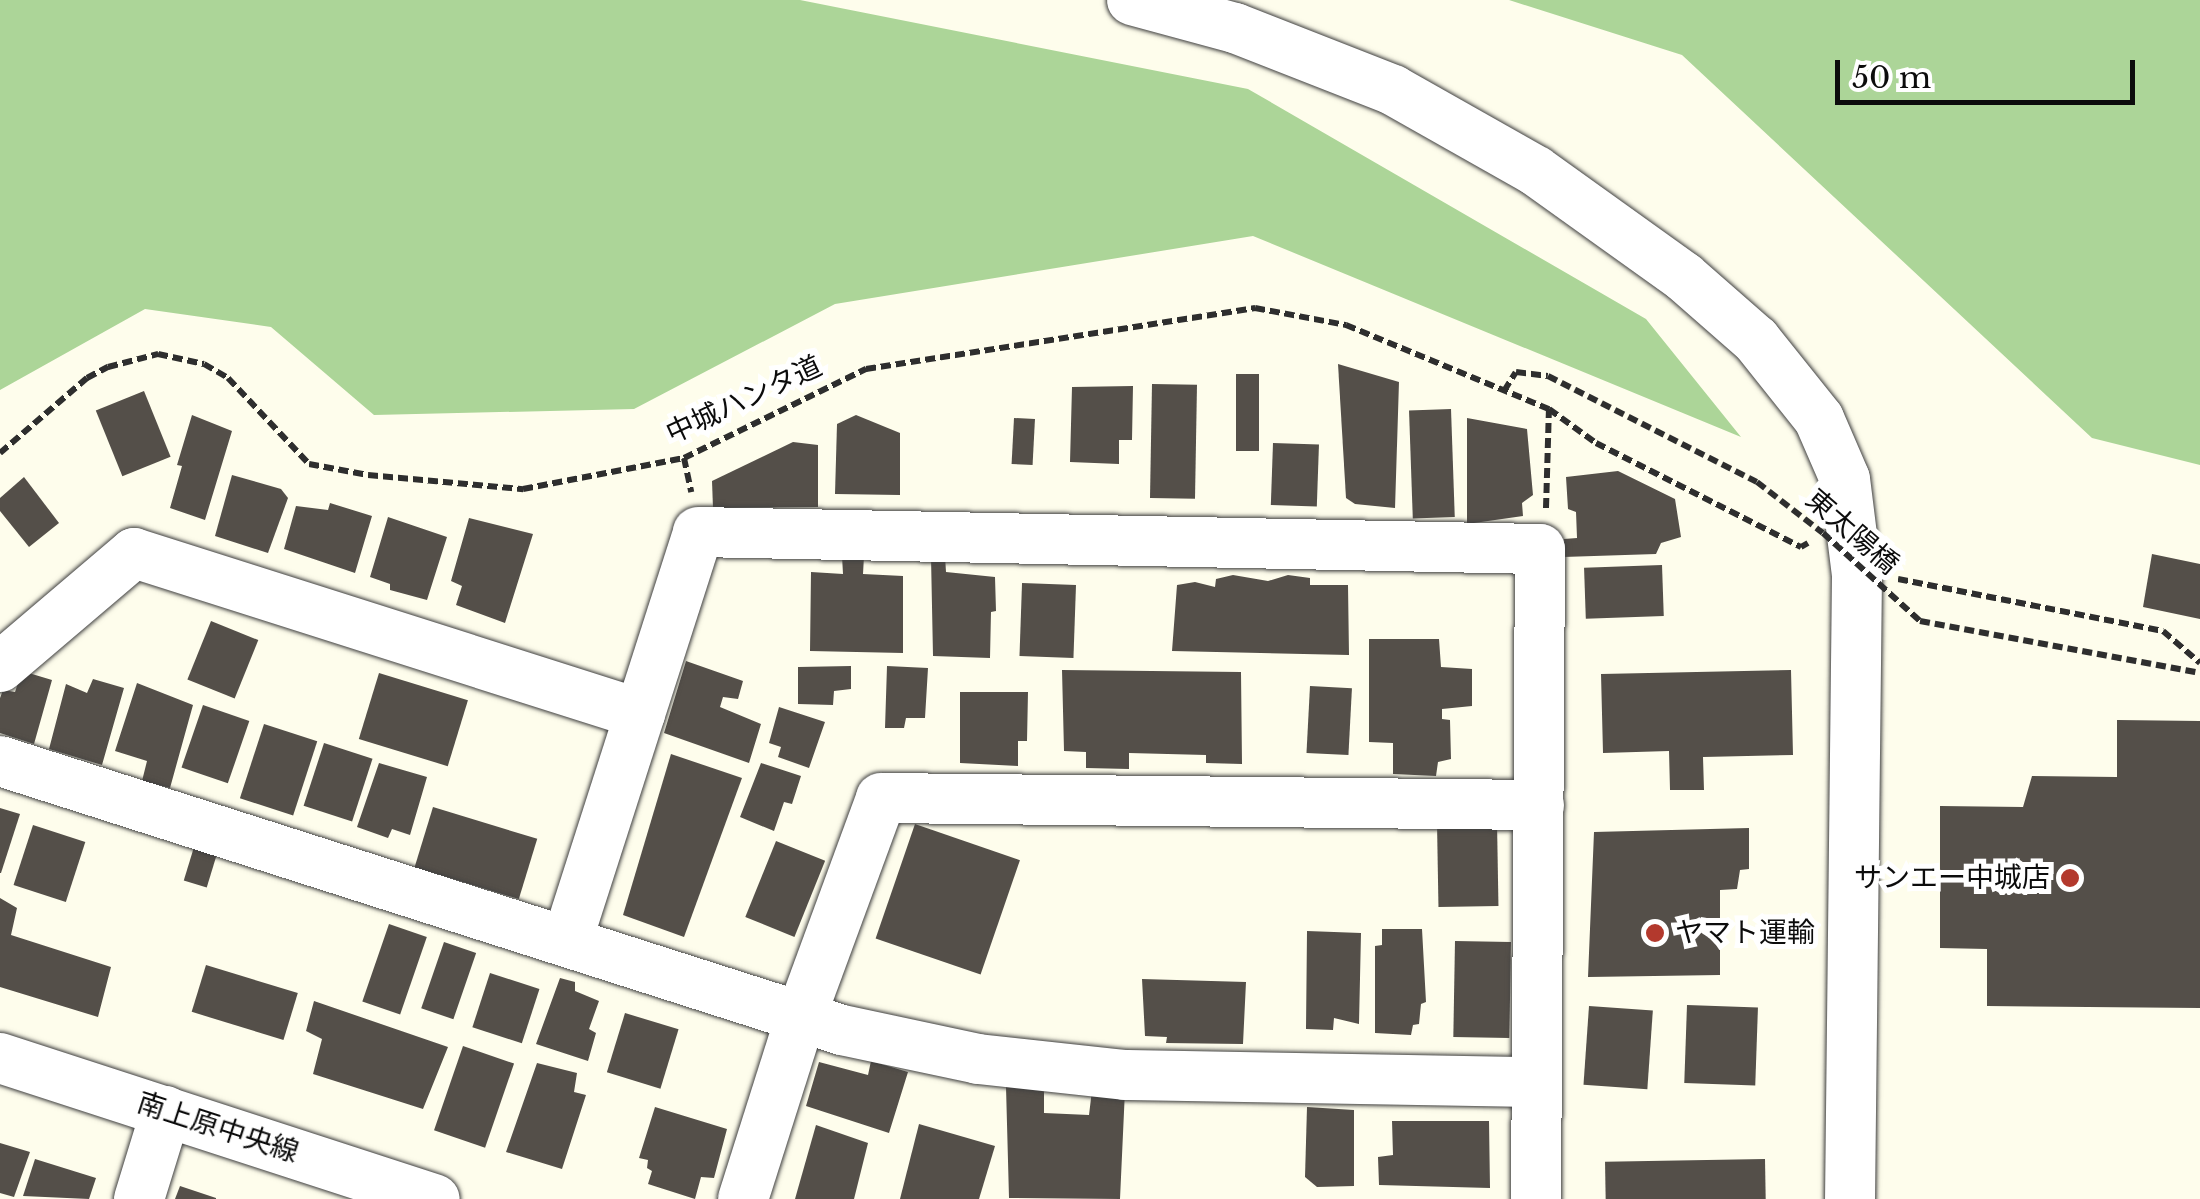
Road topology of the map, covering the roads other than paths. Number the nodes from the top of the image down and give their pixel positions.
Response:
1 (1132, 0) edge
2 (0, 667) edge
3 (640, 714) junction
4 (0, 761) edge
5 (1538, 805) junction
6 (567, 941) junction
7 (802, 1016) junction
8 (0, 1058) edge
9 (1537, 1082) junction
10 (166, 1111) junction
11 (139, 1199) edge
12 (435, 1199) edge
13 (743, 1199) edge
14 (1536, 1199) edge
15 (1850, 1199) edge

1 - 15 street
2 - 3 street
3 - 5 street
3 - 6 street
4 - 6 street
5 - 7 street
5 - 9 street
6 - 7 street
7 - 9 street
7 - 13 street
8 - 10 street, 南上原中央線
9 - 14 street
10 - 11 street
10 - 12 street, 南上原中央線

